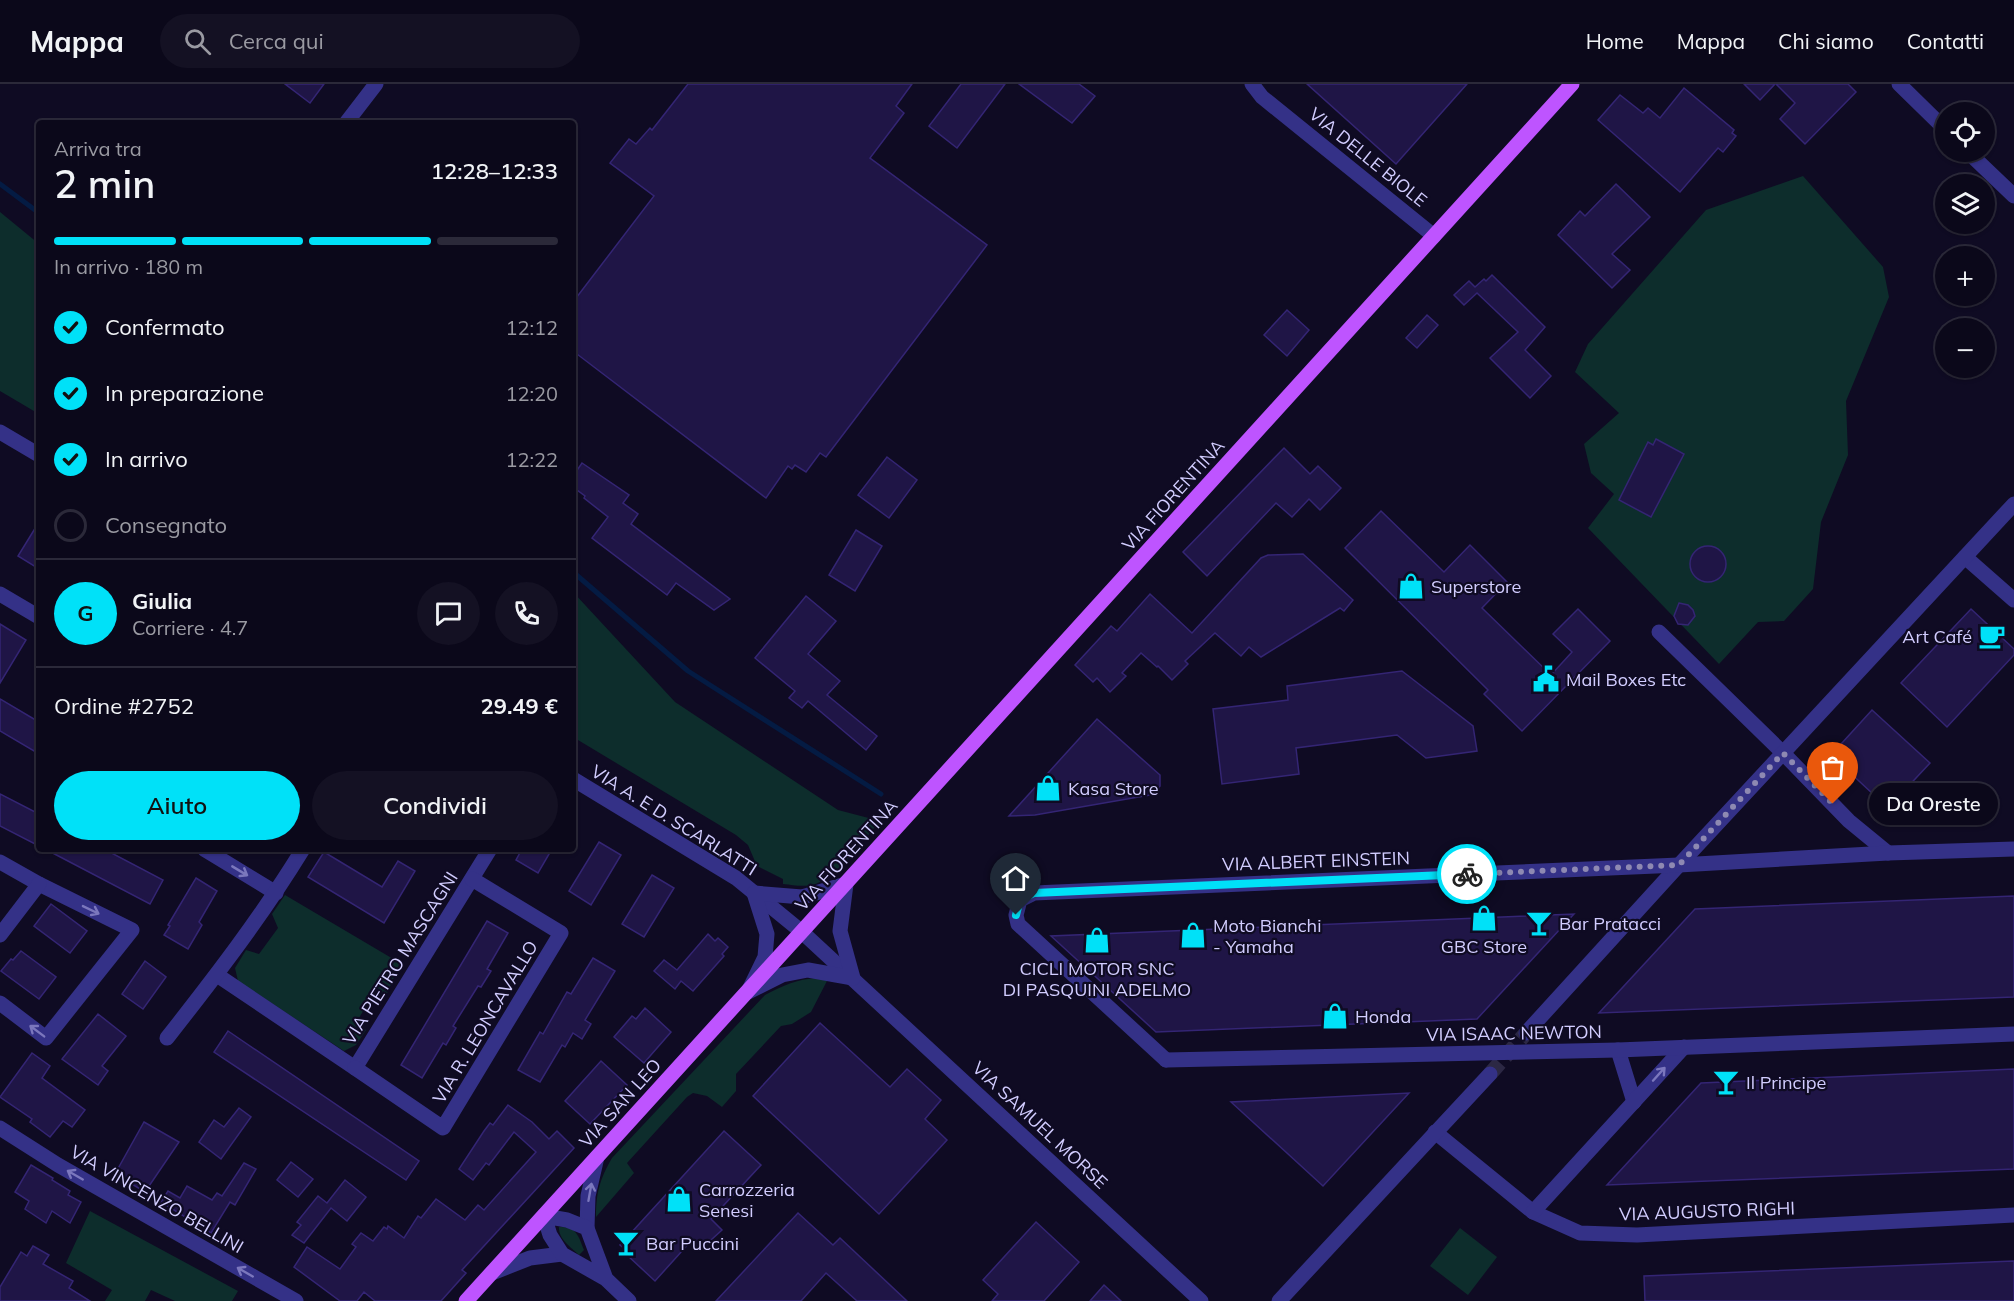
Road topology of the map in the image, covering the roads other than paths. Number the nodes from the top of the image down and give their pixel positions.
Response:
1 (376, 84) edge
2 (1252, 84) edge
3 (1572, 84) edge
4 (1899, 84) edge
5 (1935, 119) edge
6 (348, 120) edge
7 (1978, 162) edge
8 (2014, 196) edge
9 (1434, 236) junction
10 (0, 432) edge
11 (36, 453) edge
12 (2014, 504) edge
13 (1965, 557) junction
14 (0, 594) edge
15 (2014, 600) edge
16 (36, 615) edge
17 (1659, 632) dead end
18 (1783, 753) junction
19 (576, 781) edge
20 (2014, 849) edge
21 (209, 852) edge
22 (301, 852) edge
23 (488, 852) edge
24 (1888, 853) junction
25 (0, 862) edge
26 (1679, 865) junction
27 (472, 879) junction
28 (39, 884) junction
29 (846, 884) junction
30 (276, 893) junction
31 (754, 893) junction
32 (2, 929) edge
33 (802, 932) junction
34 (1027, 934) joint
35 (217, 975) junction
36 (853, 978) junction
37 (748, 992) junction
38 (0, 1003) edge
39 (1526, 1034) tunnel mouth
40 (2014, 1034) edge
41 (167, 1038) dead end
42 (1684, 1047) junction
43 (1618, 1050) junction
44 (355, 1068) junction
45 (1490, 1074) tunnel mouth
46 (1634, 1102) junction
47 (0, 1128) edge
48 (1435, 1132) junction
49 (597, 1157) junction
50 (1533, 1212) junction
51 (2014, 1215) edge
52 (544, 1216) junction
53 (586, 1228) junction
54 (562, 1254) junction
55 (492, 1273) junction
56 (606, 1280) junction
57 (296, 1301) edge
58 (466, 1301) edge
59 (629, 1301) edge
60 (1202, 1301) edge
61 (1279, 1301) edge

1 - 6 street
2 - 9 street, VIA DELLE BIOLE
3 - 9 main road, VIA FIORENTINA
4 - 5 street
7 - 8 street
9 - 29 main road, VIA FIORENTINA
10 - 11 street
12 - 13 street
13 - 15 street
13 - 18 street
14 - 16 street
17 - 18 street
18 - 24 street
18 - 26 street
19 - 31 street, VIA A. E D. SCARLATTI
20 - 24 street, VIA ALBERT EINSTEIN
21 -> 30 street
22 - 30 street
23 - 27 street, VIA PIETRO MASCAGNI
24 - 26 street, VIA ALBERT EINSTEIN
25 - 28 street
26 - 34 street, VIA ALBERT EINSTEIN
26 - 39 street
27 - 44 street, VIA PIETRO MASCAGNI
27 - 44 street, VIA R. LEONCAVALLO
28 - 32 street
28 -> 38 street
29 - 31 street, VIA A. E D. SCARLATTI
29 - 33 main road, VIA FIORENTINA
29 - 36 street
30 - 35 street
31 - 33 street, VIA A. E D. SCARLATTI
31 - 37 street, VIA A. E D. SCARLATTI
33 - 36 street, VIA SAMUEL MORSE
33 - 37 main road, VIA SAN LEO
34 - 43 street, VIA ISAAC NEWTON, bridge
35 - 41 street
35 - 44 street, VIA PIETRO MASCAGNI
36 - 37 street
36 - 60 street, VIA SAMUEL MORSE
37 - 49 main road, VIA SAN LEO
40 - 42 street, VIA ISAAC NEWTON, bridge
42 - 43 street, VIA ISAAC NEWTON, bridge
46 -> 42 street
43 - 46 street
45 - 48 street
46 - 50 street
57 -> 47 street, VIA VINCENZO BELLINI
48 - 50 street, VIA AUGUSTO RIGHI
48 - 61 street
49 - 52 main road, VIA SAN LEO
53 -> 49 street
50 - 51 street, VIA AUGUSTO RIGHI
52 - 53 street
52 - 54 street
52 - 55 main road, VIA SAN LEO
53 - 56 street
54 - 55 street
54 - 56 street
55 - 58 main road, VIA SAN LEO
56 - 59 street

